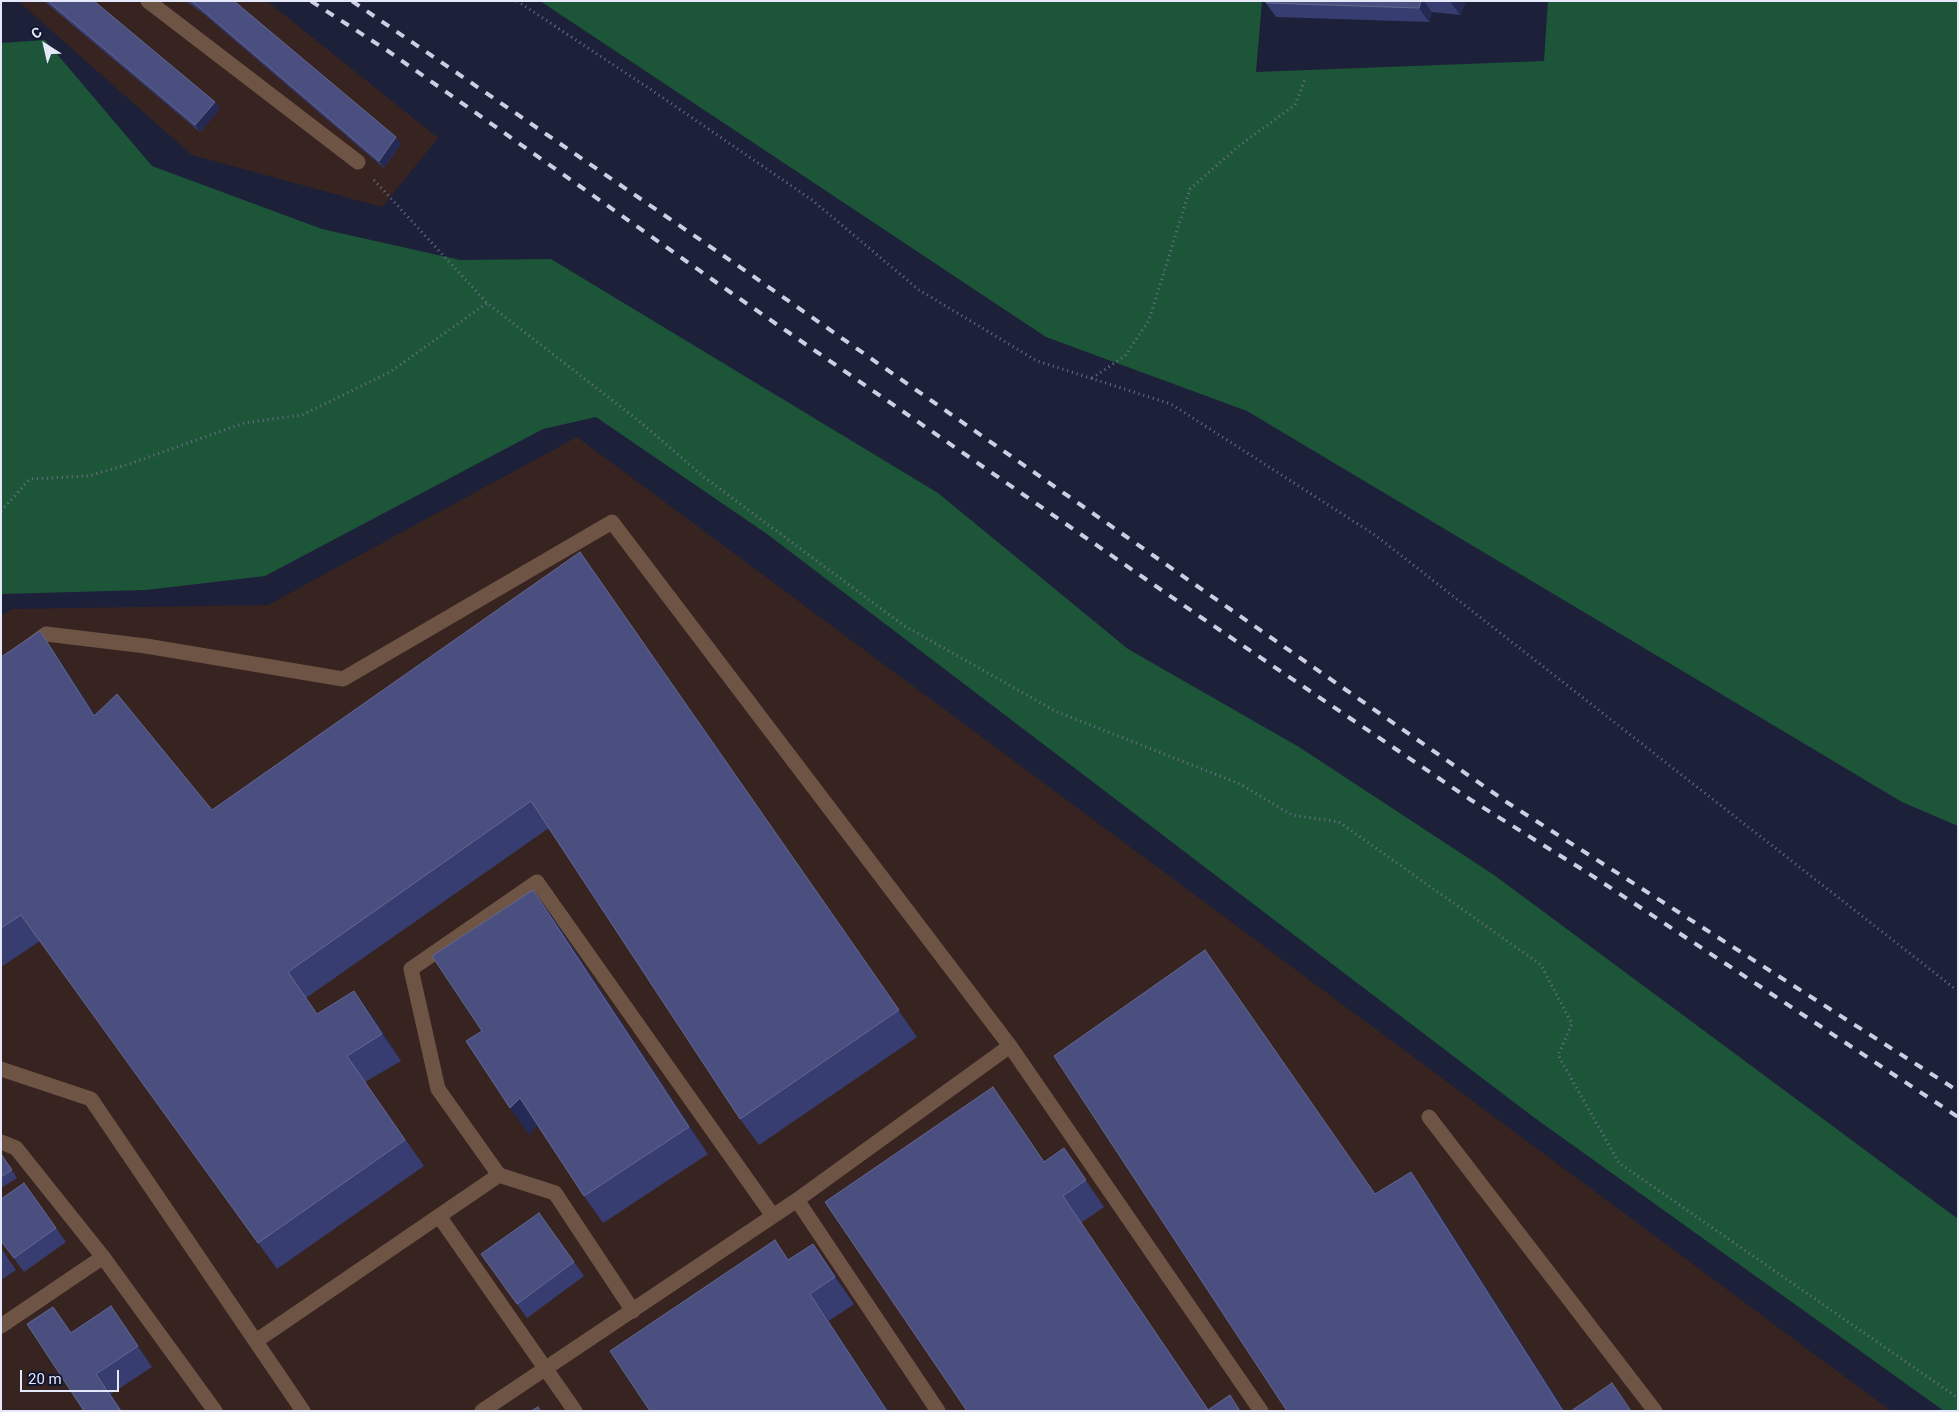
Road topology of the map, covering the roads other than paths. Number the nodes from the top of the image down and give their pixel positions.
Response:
1 (148, 1) edge
2 (358, 162) road end
3 (1, 667) edge
4 (1010, 1046) junction
5 (1, 1069) edge
6 (1429, 1117) dead end
7 (1, 1142) edge
8 (499, 1175) junction
9 (797, 1200) junction
10 (439, 1216) junction
11 (774, 1216) junction
12 (103, 1257) junction
13 (633, 1311) junction
14 (1, 1326) edge
15 (256, 1342) junction
16 (546, 1369) junction
17 (215, 1411) edge
18 (303, 1411) edge
19 (482, 1411) edge
20 (575, 1411) edge
21 (938, 1411) edge
22 (1261, 1411) edge
23 (1655, 1411) edge

1 - 2 lane
3 - 4 lane
4 - 9 lane
4 - 22 lane
5 - 15 lane
6 - 23 lane
7 - 12 lane
8 - 10 lane
8 - 11 lane
8 - 13 lane
9 - 11 lane
9 - 21 lane
10 - 15 lane
10 - 16 lane
11 - 13 lane
12 - 14 lane
12 - 17 lane
13 - 16 lane
15 - 18 lane
16 - 19 lane
16 - 20 lane

